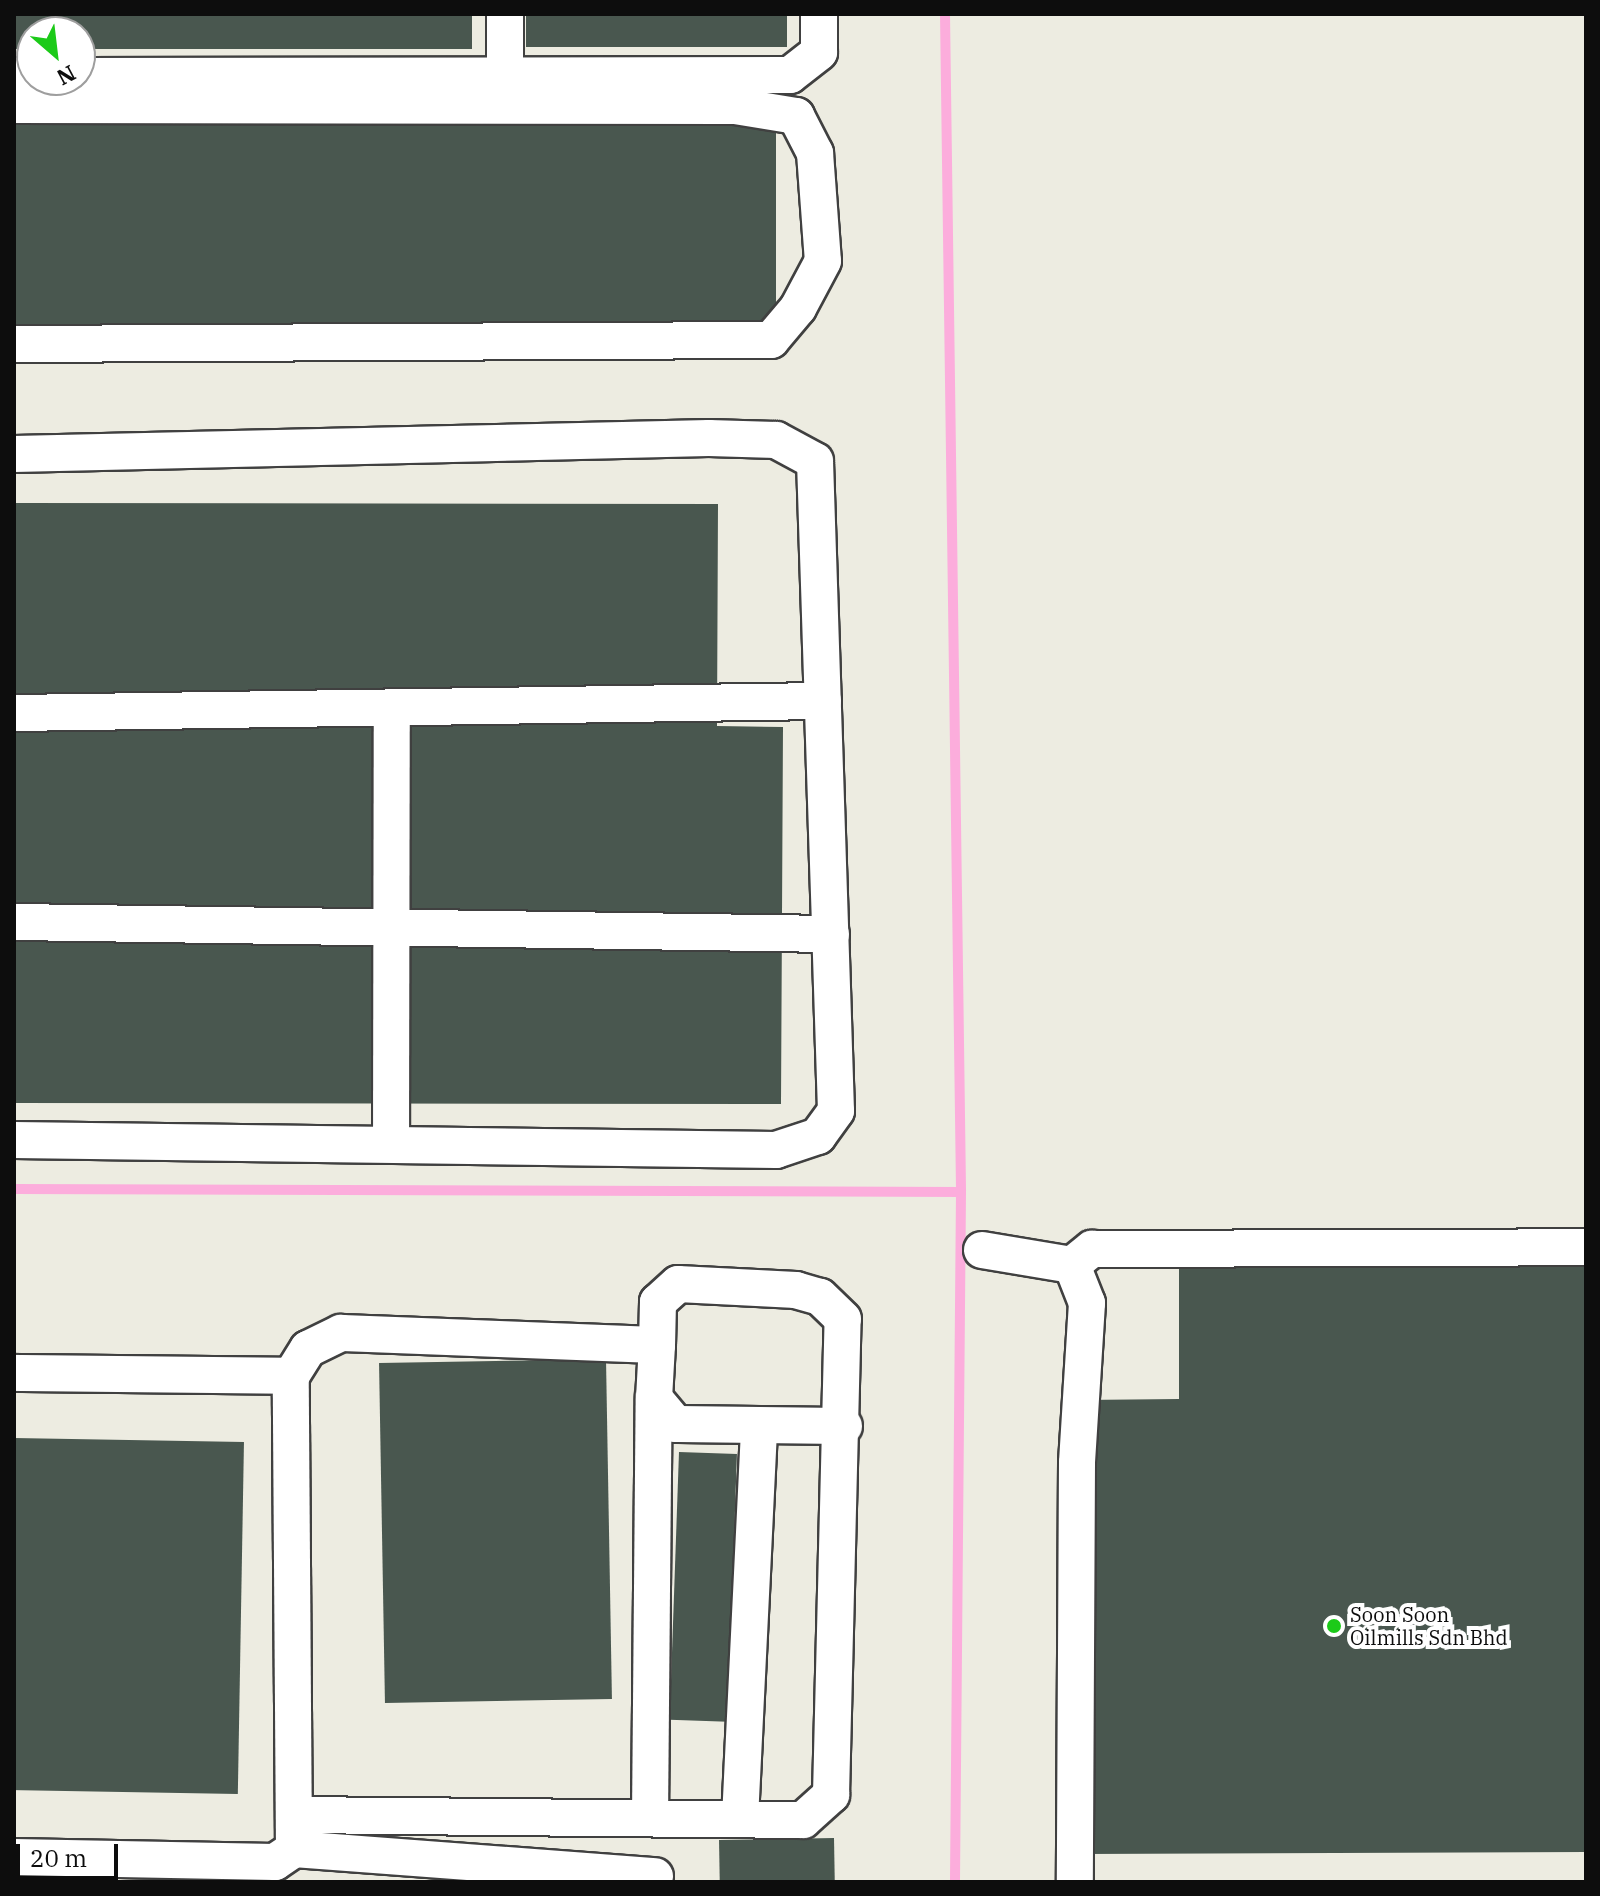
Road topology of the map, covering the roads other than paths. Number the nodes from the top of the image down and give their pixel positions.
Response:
1 (505, 14) edge
2 (819, 14) edge
3 (505, 75) junction
4 (96, 76) edge
5 (14, 105) edge
6 (14, 344) edge
7 (14, 454) edge
8 (823, 701) junction
9 (392, 707) junction
10 (14, 713) edge
11 (14, 922) edge
12 (389, 928) junction
13 (831, 934) junction
14 (14, 1140) edge
15 (391, 1144) junction
16 (1586, 1247) edge
17 (982, 1250) dead end
18 (1072, 1265) junction
19 (657, 1345) junction
20 (14, 1373) edge
21 (291, 1376) junction
22 (654, 1398) junction
23 (759, 1426) junction
24 (844, 1426) junction
25 (650, 1818) junction
26 (740, 1819) junction
27 (294, 1832) junction
28 (14, 1857) edge
29 (655, 1876) dead end
30 (1075, 1882) edge

1 - 3 lane
2 - 3 lane
3 - 4 lane
5 - 6 lane
7 - 8 lane
8 - 9 lane
8 - 13 lane
9 - 10 lane
9 - 12 lane
11 - 12 lane
12 - 13 lane
12 - 15 lane
13 - 15 lane
14 - 15 lane
16 - 18 lane
17 - 18 lane
18 - 30 lane
19 - 21 lane
19 - 22 lane
19 - 24 lane
20 - 21 lane
21 - 27 lane
22 - 23 lane
22 - 25 lane
23 - 24 lane
23 - 26 lane
24 - 26 lane
25 - 26 lane
25 - 27 lane
27 - 28 lane
27 - 29 lane

